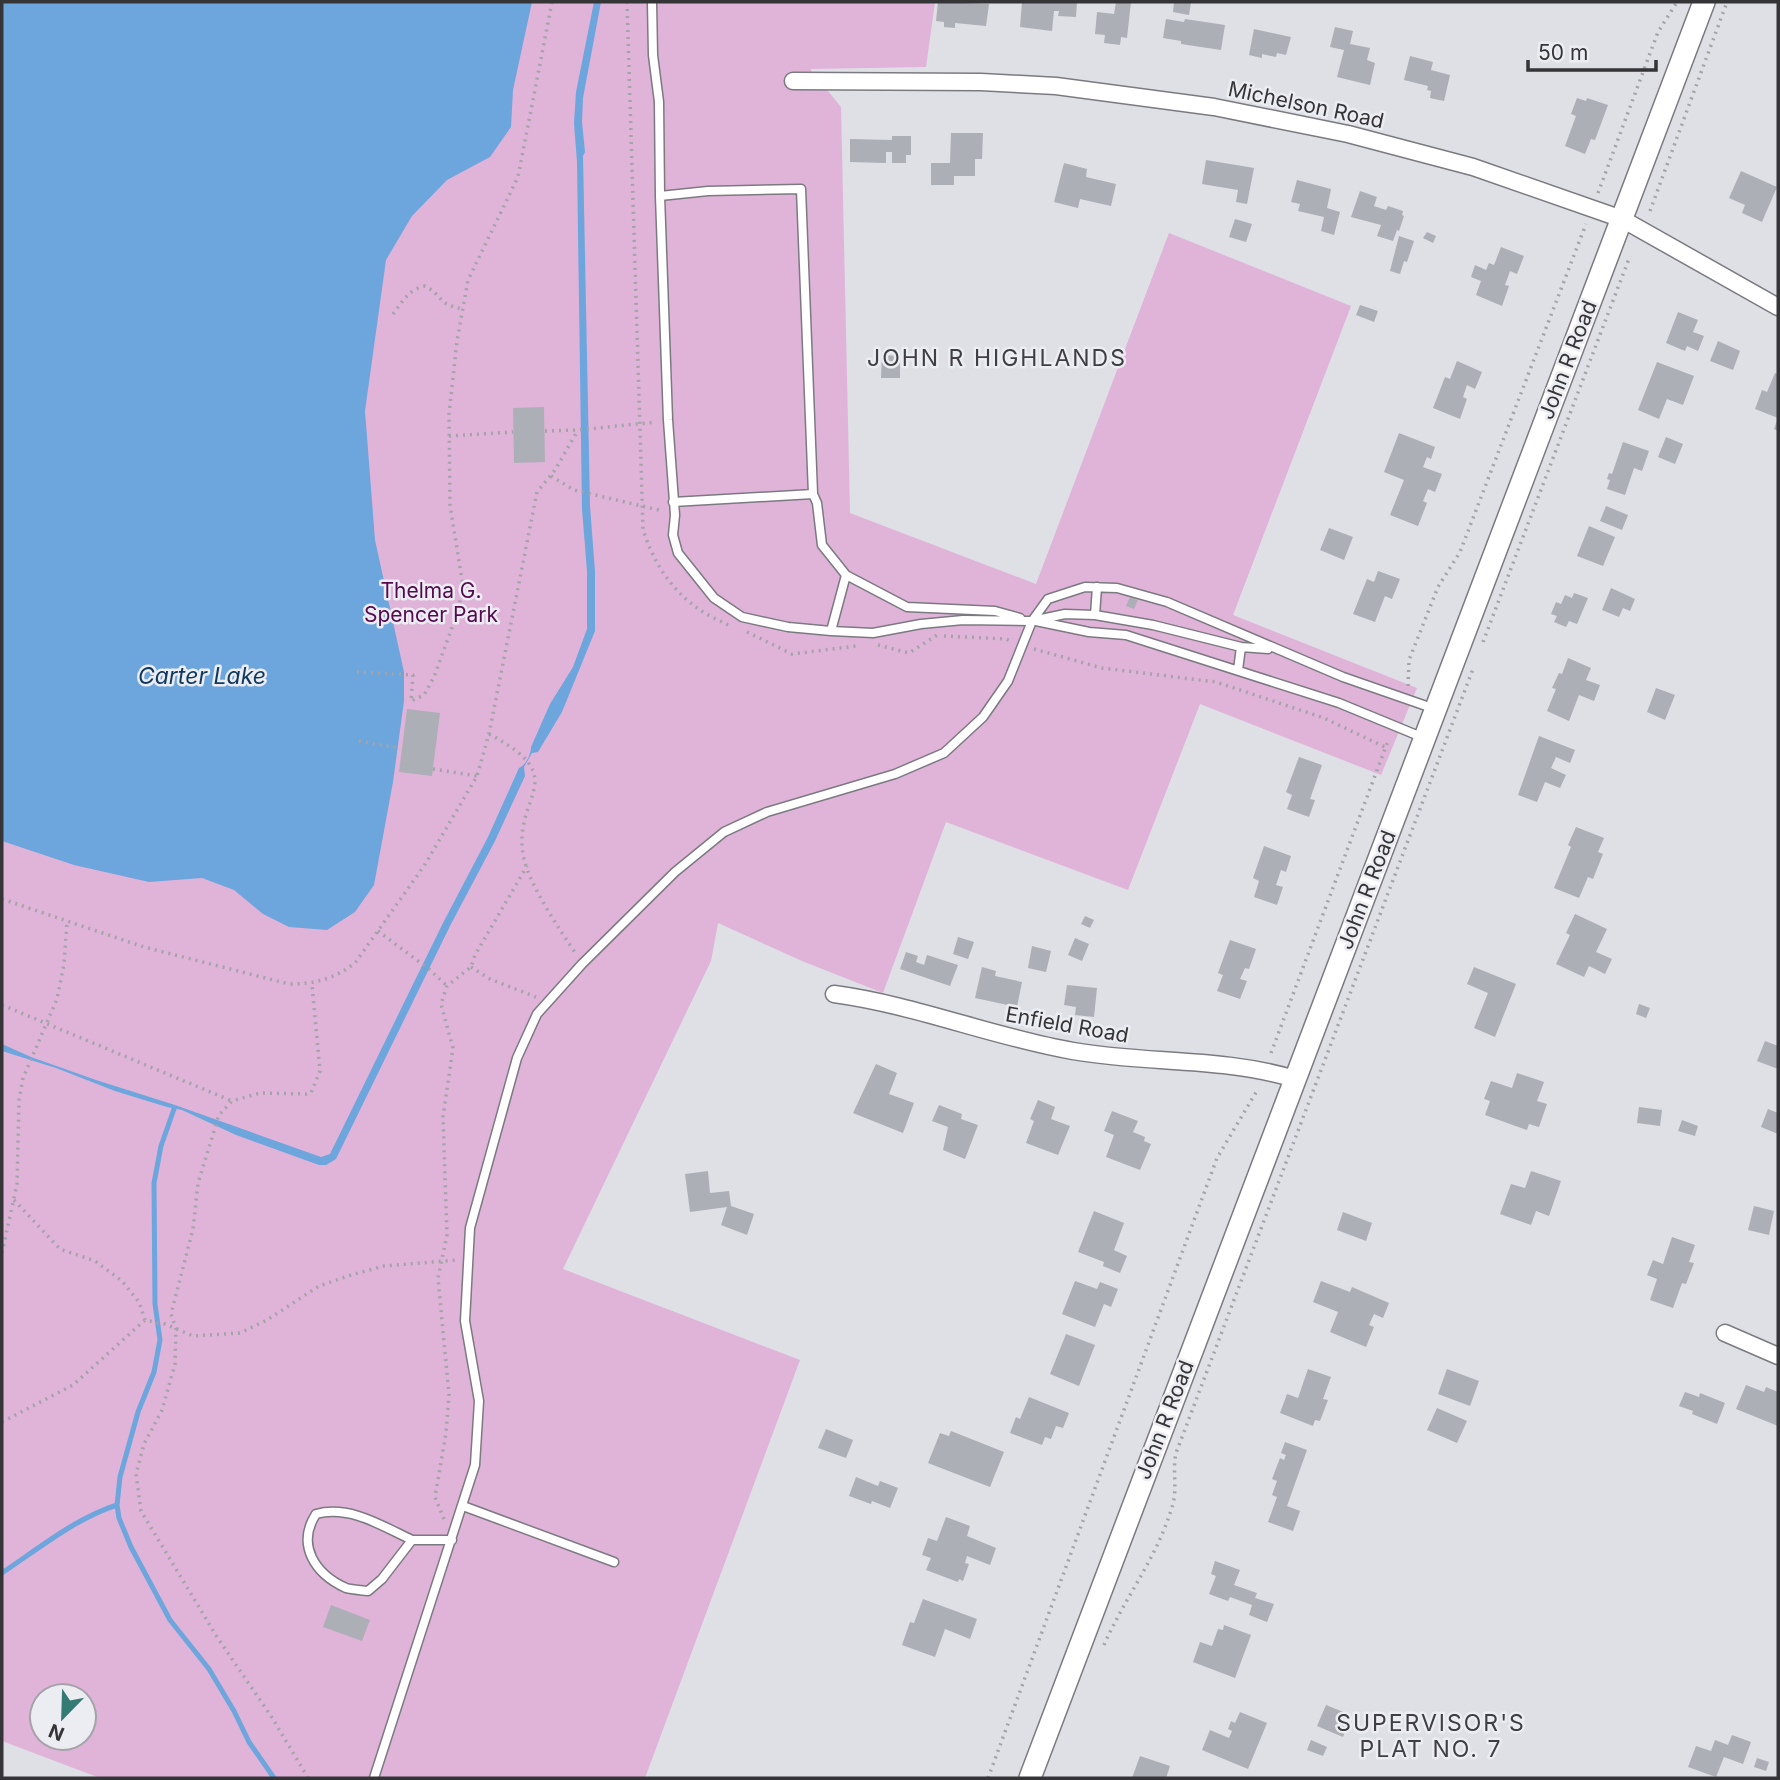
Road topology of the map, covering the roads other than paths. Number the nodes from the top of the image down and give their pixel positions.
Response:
1 (652, 2) edge
2 (1704, 2) edge
3 (793, 80) dead end
4 (660, 197) junction
5 (1622, 219) junction
6 (1778, 307) edge
7 (813, 494) junction
8 (673, 502) junction
9 (846, 575) junction
10 (1097, 587) junction
11 (1095, 615) junction
12 (1032, 621) junction
13 (831, 631) junction
14 (1241, 648) junction
15 (1277, 650) junction
16 (1238, 670) junction
17 (1435, 709) junction
18 (1424, 738) junction
19 (834, 993) dead end
20 (1295, 1079) junction
21 (1725, 1333) dead end
22 (1778, 1356) edge
23 (463, 1506) junction
24 (412, 1540) junction
25 (452, 1540) junction
26 (614, 1562) dead end
27 (374, 1778) edge
28 (1030, 1778) edge

1 - 4 lane
2 - 5 main road, John R Road
3 - 5 street, Michelson Road
4 - 7 lane
4 - 8 lane
5 - 6 street, Michelson Road
5 - 17 main road, John R Road
7 - 8 lane
7 - 9 lane
8 - 13 lane
9 - 12 lane
9 - 13 lane
10 - 11 lane
10 - 12 lane
10 - 15 lane
11 - 12 lane
11 - 14 lane
12 - 13 lane
12 - 16 lane
12 - 23 lane
14 - 15 lane
14 - 16 lane
15 - 17 lane
16 - 18 lane
17 - 18 main road, John R Road
18 - 20 main road, John R Road
19 - 20 street, Enfield Road
20 - 28 main road, John R Road
21 - 22 street
23 - 25 lane
23 - 26 lane
24 - 24 lane
24 - 25 lane
25 - 27 lane

